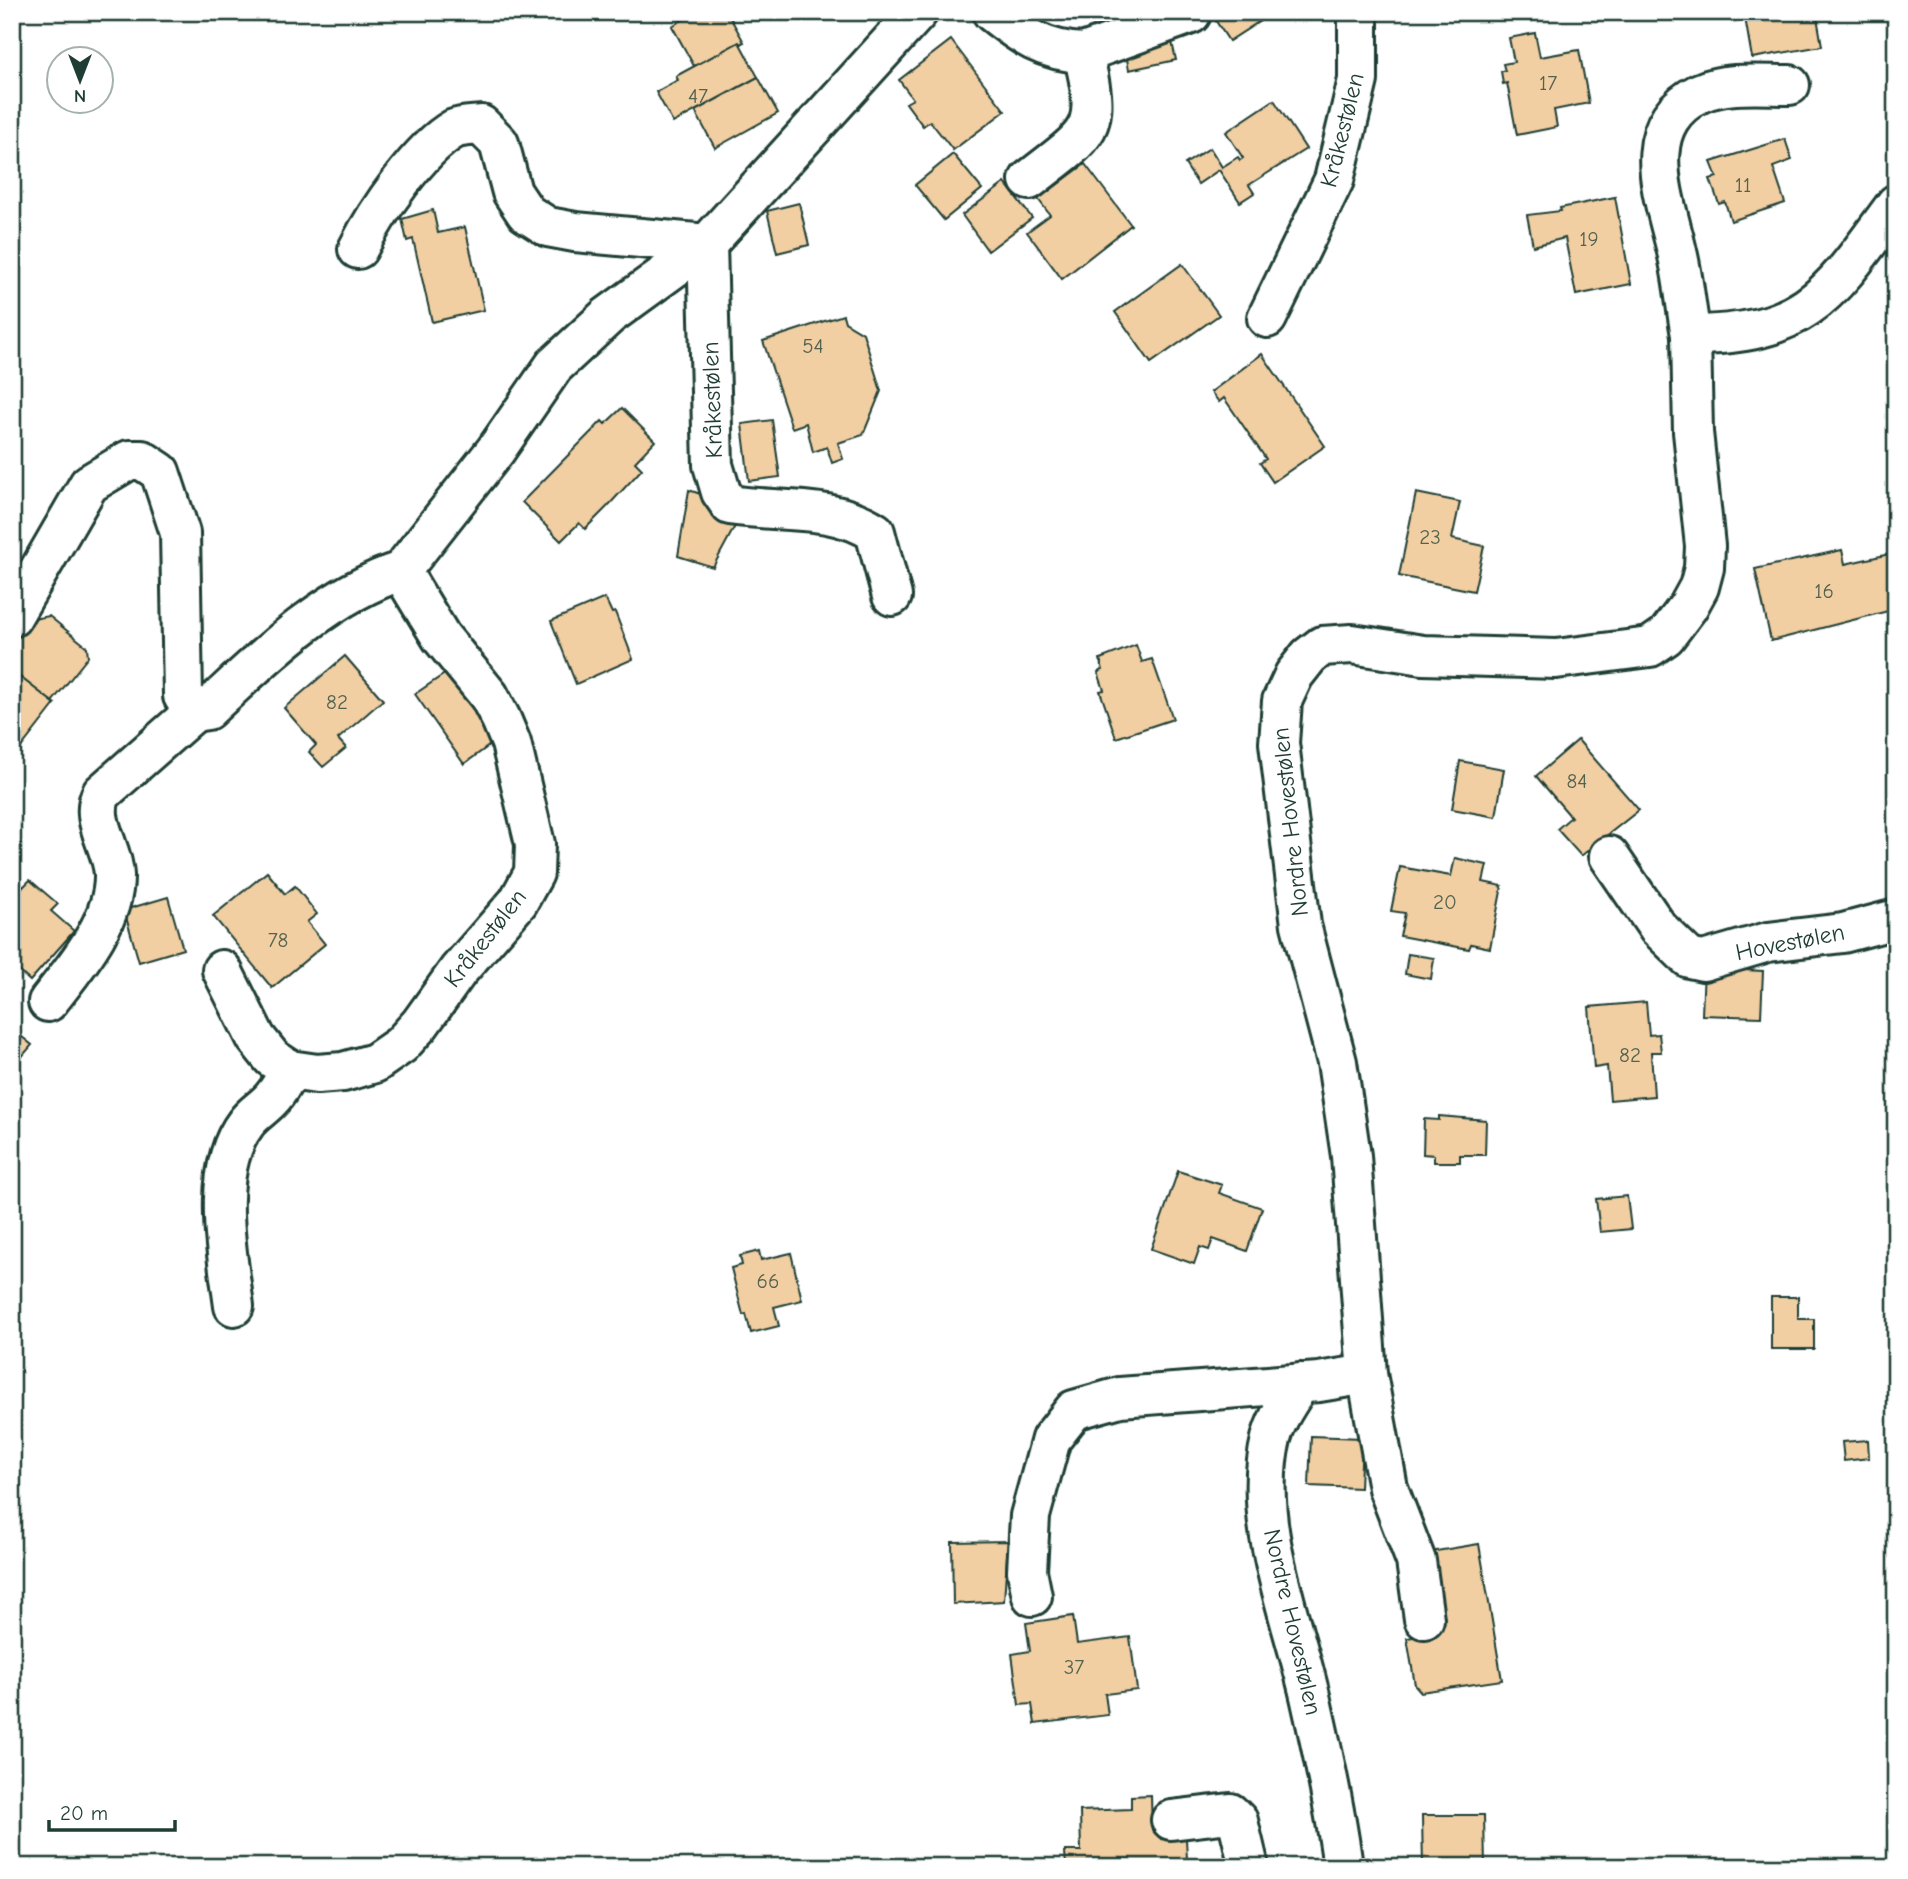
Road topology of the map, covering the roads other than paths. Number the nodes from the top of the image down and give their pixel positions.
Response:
1 (918, 12) edge
2 (992, 12) edge
3 (1358, 12) edge
4 (1191, 14) edge
5 (1083, 53) junction
6 (1790, 85) dead end
7 (1029, 180) dead end
8 (1896, 204) edge
9 (707, 244) junction
10 (358, 249) dead end
11 (1267, 318) dead end
12 (1690, 335) junction
13 (401, 571) junction
14 (892, 596) dead end
15 (12, 617) edge
16 (194, 712) junction
17 (1609, 856) dead end
18 (1896, 919) edge
19 (222, 970) dead end
20 (48, 1002) dead end
21 (290, 1070) junction
22 (234, 1306) dead end
23 (1367, 1374) junction
24 (1300, 1383) junction
25 (1032, 1596) dead end
26 (1424, 1619) dead end
27 (1171, 1820) dead end
28 (1249, 1867) edge
29 (1343, 1867) edge

1 - 9 lane
2 - 5 lane
3 - 11 lane, Kråkestølen
4 - 5 lane
5 - 7 lane
6 - 12 lane, Nordre Hovestølen
8 - 12 lane
9 - 10 lane
9 - 13 lane
9 - 14 lane, Kråkestølen
12 - 23 lane, Nordre Hovestølen
13 - 16 lane
13 - 21 lane, Kråkestølen
15 - 16 lane
16 - 20 lane
17 - 18 lane, Hovestølen
19 - 21 lane
21 - 22 lane
23 - 24 lane
23 - 26 lane, Nordre Hovestølen
24 - 25 lane
24 - 29 lane, Nordre Hovestølen
27 - 28 lane

